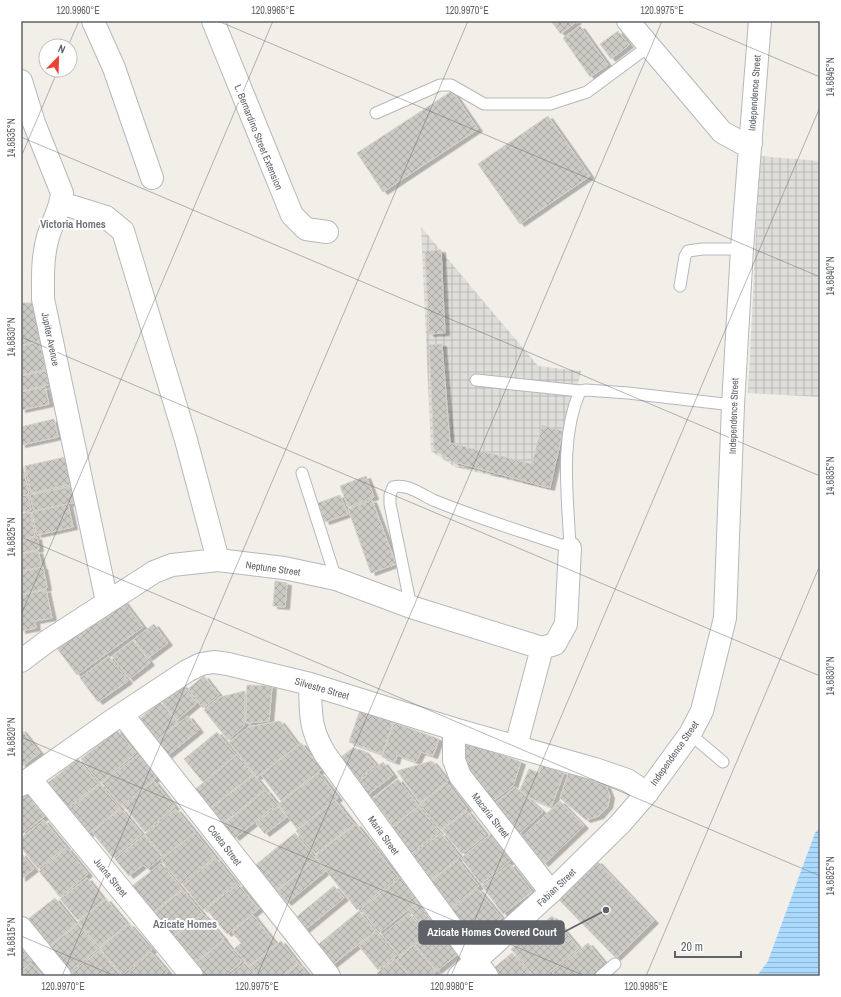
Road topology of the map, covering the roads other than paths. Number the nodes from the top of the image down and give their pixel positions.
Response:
1 (93, 21) edge
2 (212, 21) edge
3 (628, 21) edge
4 (760, 21) edge
5 (649, 46) junction
6 (21, 81) edge
7 (376, 113) dead end
8 (28, 130) edge
9 (751, 143) junction
10 (152, 178) dead end
11 (61, 203) junction
12 (327, 232) dead end
13 (742, 249) junction
14 (680, 286) dead end
15 (476, 380) dead end
16 (580, 391) junction
17 (733, 405) junction
18 (302, 473) dead end
19 (570, 548) junction
20 (218, 560) junction
21 (336, 579) junction
22 (107, 602) junction
23 (410, 607) junction
24 (542, 648) junction
25 (21, 661) edge
26 (310, 684) junction
27 (122, 714) junction
28 (454, 729) junction
29 (690, 734) junction
30 (516, 746) junction
31 (723, 762) dead end
32 (25, 782) edge
33 (646, 793) junction
34 (551, 892) junction
35 (21, 928) edge
36 (615, 964) dead end
37 (481, 969) edge
38 (60, 976) edge
39 (192, 976) edge
40 (329, 976) edge
41 (459, 976) edge
42 (601, 976) edge

1 - 10 street
2 - 12 street, L. Bernardino Street Extension
3 - 5 street
4 - 9 street, Independence Street
5 - 7 lane
5 - 9 street
6 - 8 street, Jupiter Avenue
8 - 11 street, Jupiter Avenue
9 - 13 street, Independence Street
11 - 20 street
11 - 22 street, Jupiter Avenue
13 - 14 lane
13 - 17 street, Independence Street
15 - 16 lane
16 - 17 lane
16 - 19 lane
17 - 29 street, Independence Street
18 - 21 lane
19 - 23 lane
19 - 24 street
20 - 21 street, Neptune Street
20 - 22 street, Neptune Street
21 - 23 street, Neptune Street
22 - 25 street, Neptune Street
23 - 24 street, Neptune Street
24 - 30 street
26 - 27 street, Silvestre Street
26 - 28 street, Silvestre Street
26 - 37 street, Maria Street
27 - 32 street, Silvestre Street
27 - 40 street, Coleta Street
28 - 30 street, Silvestre Street
28 - 34 street, Macaria Street
29 - 31 lane
29 - 33 street, Independence Street
30 - 33 street, Silvestre Street
32 - 39 street, Juana Street
33 - 34 street, Fabian Street
34 - 37 street, Fabian Street
35 - 38 street
36 - 42 lane
37 - 41 street, Fabian Street

